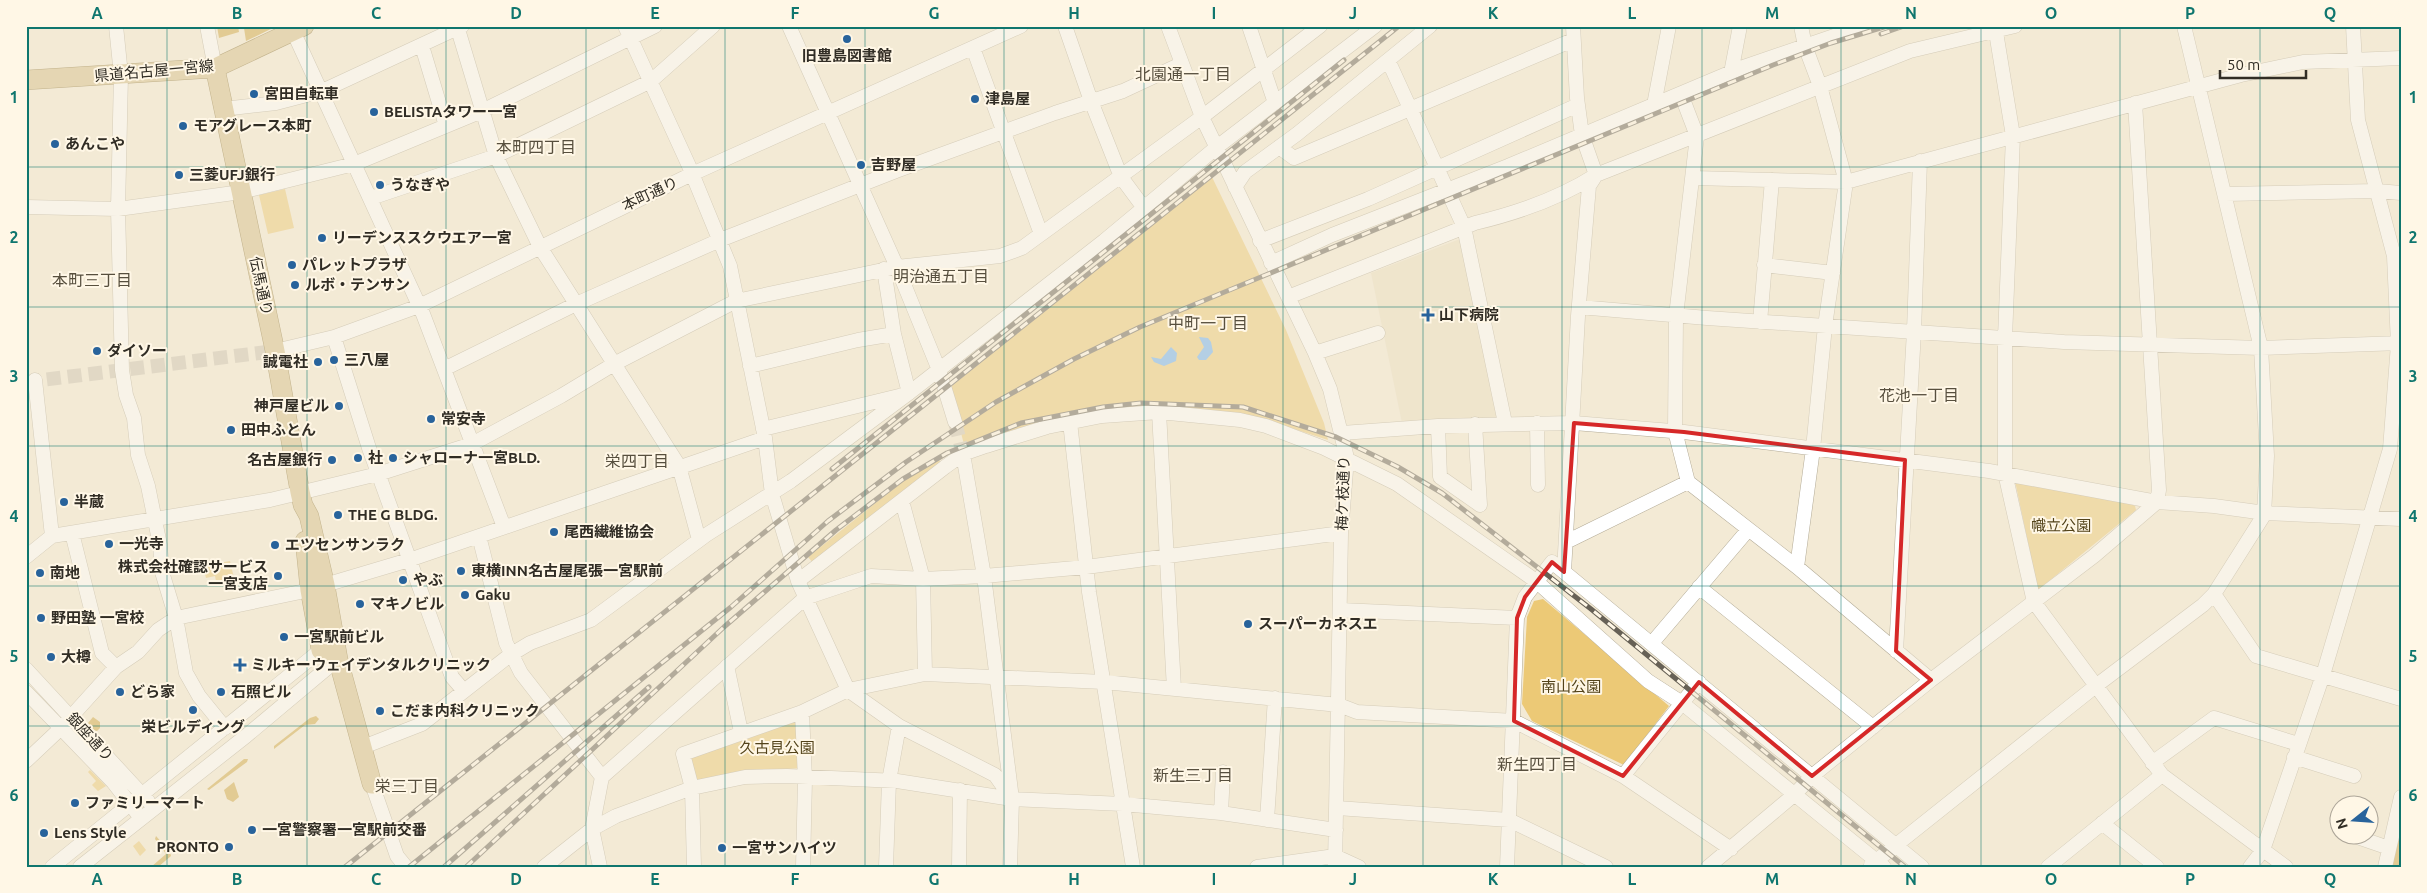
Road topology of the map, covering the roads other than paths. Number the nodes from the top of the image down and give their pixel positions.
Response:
1 (116, 26) edge
2 (207, 26) edge
3 (655, 26) edge
4 (713, 26) edge
5 (789, 26) edge
6 (1021, 26) edge
7 (1065, 26) edge
8 (1168, 26) edge
9 (1249, 26) edge
10 (1320, 26) edge
11 (1375, 26) edge
12 (1430, 26) edge
13 (1669, 26) edge
14 (1740, 26) edge
15 (1801, 26) edge
16 (1863, 26) edge
17 (2015, 26) edge
18 (2184, 26) edge
19 (2354, 26) edge
20 (459, 27) edge
21 (299, 29) edge
22 (1995, 29) edge
23 (627, 32) edge
24 (1573, 33) edge
25 (422, 46) junction
26 (1805, 46) junction
27 (973, 48) junction
28 (2401, 58) edge
29 (1388, 60) junction
30 (2354, 60) junction
31 (1181, 64) junction
32 (215, 68) junction
33 (1264, 68) junction
34 (1731, 73) junction
35 (121, 75) junction
36 (26, 80) edge
37 (651, 81) junction
38 (1820, 86) junction
39 (2197, 87) junction
40 (322, 91) junction
41 (1681, 94) junction
42 (1091, 101) junction
43 (1275, 102) junction
44 (2135, 103) junction
45 (1578, 105) junction
46 (1654, 105) junction
47 (223, 109) junction
48 (1409, 110) junction
49 (482, 111) junction
50 (829, 113) junction
51 (1202, 117) junction
52 (446, 126) junction
53 (1002, 134) junction
54 (1582, 135) junction
55 (1697, 136) junction
56 (2013, 136) junction
57 (1217, 147) junction
58 (1280, 147) junction
59 (496, 156) junction
60 (1920, 161) junction
61 (354, 164) junction
62 (1437, 168) junction
63 (692, 174) junction
64 (1596, 175) junction
65 (1121, 177) junction
66 (1693, 178) junction
67 (1772, 180) junction
68 (1846, 182) junction
69 (860, 186) junction
70 (1235, 187) junction
71 (1448, 189) junction
72 (2377, 191) junction
73 (241, 192) junction
74 (2401, 193) edge
75 (2225, 194) junction
76 (371, 198) junction
77 (26, 207) edge
78 (1144, 208) junction
79 (118, 209) junction
80 (1464, 227) junction
81 (1041, 234) junction
82 (720, 240) junction
83 (1260, 241) junction
84 (540, 247) junction
85 (1271, 263) junction
86 (1764, 265) junction
87 (890, 268) junction
88 (1833, 273) junction
89 (1288, 298) junction
90 (736, 301) junction
91 (576, 304) junction
92 (419, 306) junction
93 (1579, 308) junction
94 (1676, 316) junction
95 (1760, 322) junction
96 (1825, 326) junction
97 (1914, 331) junction
98 (894, 334) junction
99 (1378, 334) dead end
100 (334, 337) junction
101 (2005, 338) junction
102 (2399, 344) edge
103 (2150, 345) junction
104 (2261, 348) junction
105 (275, 351) junction
106 (1315, 353) junction
107 (614, 364) junction
108 (750, 366) junction
109 (444, 369) junction
110 (939, 370) junction
111 (34, 380) dead end
112 (909, 394) junction
113 (1159, 412) junction
114 (955, 422) tunnel mouth
115 (1070, 422) junction
116 (1505, 423) junction
117 (1537, 423) junction
118 (1574, 423) junction
119 (1476, 424) junction
120 (1438, 426) junction
121 (1675, 431) junction
122 (764, 434) junction
123 (1342, 434) junction
124 (472, 444) junction
125 (1813, 449) junction
126 (2396, 449) edge
127 (963, 454) junction
128 (1347, 458) junction
129 (1905, 460) junction
130 (679, 466) junction
131 (2005, 473) junction
132 (378, 474) junction
133 (1688, 482) junction
134 (1538, 485) dead end
135 (772, 494) junction
136 (302, 499) junction
137 (902, 500) junction
138 (2156, 502) junction
139 (2265, 513) junction
140 (2371, 518) junction
141 (2401, 518) edge
142 (153, 519) junction
143 (504, 527) junction
144 (1748, 530) junction
145 (72, 532) junction
146 (1341, 533) junction
147 (52, 536) junction
148 (479, 536) junction
149 (699, 540) junction
150 (1568, 541) junction
151 (1168, 556) junction
152 (26, 558) edge
153 (409, 560) junction
154 (1086, 567) junction
155 (1797, 567) junction
156 (1564, 572) junction
157 (984, 576) junction
158 (923, 578) junction
159 (798, 581) junction
160 (1536, 582) junction
161 (1699, 587) junction
162 (318, 588) junction
163 (2214, 594) junction
164 (805, 598) junction
165 (2034, 602) junction
166 (1341, 610) junction
167 (176, 618) junction
168 (1516, 618) junction
169 (1652, 643) junction
170 (1896, 651) junction
171 (330, 654) junction
172 (510, 654) junction
173 (727, 666) junction
174 (116, 667) junction
175 (26, 669) edge
176 (925, 674) junction
177 (2323, 675) junction
178 (998, 677) junction
179 (1931, 680) junction
180 (1104, 682) junction
181 (1699, 682) junction
182 (2097, 685) junction
183 (1174, 689) junction
184 (848, 690) junction
185 (464, 691) junction
186 (26, 692) edge
187 (1275, 698) junction
188 (2401, 699) edge
189 (1682, 702) junction
190 (1339, 704) junction
191 (802, 712) junction
192 (71, 717) junction
193 (1514, 721) junction
194 (899, 726) junction
195 (1873, 727) junction
196 (225, 728) junction
197 (60, 729) junction
198 (741, 732) junction
199 (363, 747) junction
200 (2296, 750) junction
201 (26, 761) edge
202 (2152, 763) junction
203 (1223, 772) dead end
204 (2162, 775) junction
205 (1623, 776) junction
206 (1812, 776) junction
207 (2354, 776) dead end
208 (602, 777) junction
209 (805, 778) junction
210 (889, 781) junction
211 (372, 784) joint
212 (692, 788) junction
213 (960, 790) junction
214 (1795, 794) junction
215 (143, 795) junction
216 (2401, 797) edge
217 (1012, 799) junction
218 (1123, 804) junction
219 (131, 805) junction
220 (153, 807) junction
221 (1337, 808) junction
222 (1221, 813) junction
223 (140, 817) junction
224 (1266, 820) junction
225 (1509, 820) junction
226 (2102, 823) junction
227 (592, 829) junction
228 (1336, 830) junction
229 (2380, 845) edge
230 (1896, 846) junction
231 (2389, 848) junction
232 (1731, 849) junction
233 (2263, 850) junction
234 (1335, 861) edge
235 (1876, 865) edge
236 (52, 867) edge
237 (80, 867) edge
238 (406, 867) edge
239 (544, 867) edge
240 (600, 867) edge
241 (694, 867) edge
242 (803, 867) edge
243 (886, 867) edge
244 (959, 867) edge
245 (1010, 867) edge
246 (1133, 867) edge
247 (1257, 867) edge
248 (1359, 867) edge
249 (1508, 867) edge
250 (1606, 867) edge
251 (1708, 867) edge
252 (1922, 867) edge
253 (2048, 867) edge
254 (2157, 867) edge
255 (2250, 867) edge
256 (2286, 867) edge
257 (2385, 867) edge

1 - 35 street
2 - 32 street
3 - 23 street
4 - 37 street
5 - 50 street
6 - 27 street, 本町通り
7 - 42 street
8 - 31 street, 梅ケ枝通り
9 - 33 street
10 - 33 street
11 - 43 street
12 - 29 street
13 - 46 street
14 - 34 street
15 - 26 street
16 - 26 street
17 - 22 street
18 - 39 street
19 - 30 street
20 - 25 street
20 - 49 street
21 - 32 main road, 県道名古屋一宮線
21 - 40 street
22 - 38 street
22 - 56 street
23 - 37 street
23 - 49 street
24 - 45 street
24 - 48 street
25 - 40 street
25 - 52 street
26 - 34 street
26 - 38 street
27 - 50 street, 本町通り
27 - 53 street
28 - 30 street
29 - 48 street
29 - 58 street
30 - 39 street
30 - 72 street
31 - 42 street
31 - 51 street, 梅ケ枝通り
32 - 35 main road, 県道名古屋一宮線
32 - 47 main road, 伝馬通り
33 - 43 street
33 - 51 street
34 - 41 street
35 - 36 main road, 県道名古屋一宮線
35 - 79 street
37 - 59 street
37 - 63 street
38 - 55 street
38 - 68 street
39 - 44 street
39 - 75 street
40 - 47 street
40 - 61 street
41 - 46 street
41 - 55 street
42 - 53 street
42 - 65 street
43 - 57 street
44 - 56 street
44 - 103 street
45 - 54 street
45 - 62 street
46 - 54 street
47 - 73 main road, 伝馬通り
48 - 58 street
48 - 62 street
49 - 52 street
49 - 59 street
50 - 63 street, 本町通り
50 - 69 street
51 - 57 street, 梅ケ枝通り
51 - 65 street
52 - 61 street
53 - 69 street
53 - 81 street
54 - 64 street
54 - 71 street
55 - 64 street
55 - 66 street
56 - 60 street
56 - 101 street
57 - 70 street, 梅ケ枝通り
57 - 78 street
58 - 70 street
59 - 76 street
59 - 84 street
60 - 68 street
60 - 97 street
61 - 73 street
61 - 76 street
62 - 71 street
62 - 83 street
63 - 82 street
63 - 84 street, 本町通り
64 - 80 street
64 - 93 street
65 - 78 street
65 - 81 street
66 - 67 street
66 - 94 street
67 - 68 street
67 - 86 street
68 - 88 street
69 - 82 street
69 - 87 street
70 - 83 street, 梅ケ枝通り
71 - 80 street
71 - 85 street
72 - 74 street
72 - 75 street
72 - 102 street
73 - 79 street
73 - 105 main road, 伝馬通り
75 - 104 street
76 - 92 street
77 - 79 street
78 - 110 street
79 - 142 street
80 - 89 street
80 - 116 street
81 - 87 street
82 - 90 street
82 - 91 street
83 - 85 street, 梅ケ枝通り
84 - 91 street
84 - 92 street, 本町通り
85 - 89 street, 梅ケ枝通り
86 - 88 street
86 - 95 street
87 - 90 street
87 - 98 street
87 - 110 street
88 - 96 street
89 - 106 street, 梅ケ枝通り
90 - 107 street
90 - 108 street
91 - 107 street
91 - 109 street
92 - 100 street, 本町通り
92 - 109 street
93 - 94 street
93 - 118 street
94 - 95 street
94 - 121 street
95 - 96 street
96 - 97 street
96 - 125 street
97 - 101 street
97 - 129 street
98 - 108 street
98 - 112 street
99 - 106 street
100 - 105 street, 本町通り
100 - 132 street
101 - 103 street
101 - 131 street
102 - 104 street
102 - 126 street
103 - 104 street
103 - 138 street
104 - 139 street
105 - 136 main road, 伝馬通り
106 - 123 street, 梅ケ枝通り
107 - 124 street
107 - 130 street
108 - 122 street
109 - 124 street
110 - 112 street
110 - 114 street
111 - 147 street
112 - 122 street
112 - 135 street
113 - 115 street
113 - 128 street
113 - 151 street
115 - 127 street
115 - 154 street
116 - 117 street
116 - 119 street
117 - 118 street
117 - 134 street
118 - 121 street
118 - 150 street
119 - 120 street
119 - 120 street
120 - 123 street
121 - 125 street
121 - 133 street
122 - 130 street
122 - 135 street
123 - 128 street, 梅ケ枝通り
124 - 132 street
124 - 143 street
125 - 129 street
125 - 155 street
126 - 140 street
127 - 137 street
127 - 157 street
128 - 146 street, 梅ケ枝通り
128 - 160 street
129 - 131 street
129 - 170 street
130 - 143 street
130 - 149 street
131 - 138 street
131 - 165 street
132 - 136 street
132 - 153 street
133 - 144 street
133 - 150 street
135 - 149 street
135 - 159 street
136 - 142 street
136 - 162 main road, 伝馬通り
137 - 158 street
137 - 159 street
138 - 139 street
138 - 165 street
139 - 140 street
139 - 163 street
140 - 141 street
140 - 177 street
142 - 145 street
142 - 167 street
143 - 148 street
144 - 155 street
144 - 161 street
145 - 147 street
145 - 174 street
146 - 151 street
146 - 166 street, 梅ケ枝通り
147 - 152 street
148 - 153 street
148 - 172 street
149 - 172 street
150 - 156 street
151 - 154 street
151 - 183 street
153 - 162 street
153 - 185 street
154 - 157 street
154 - 180 street
155 - 170 street
156 - 160 street
156 - 169 street
157 - 158 street
157 - 178 street
158 - 164 street
158 - 176 street
159 - 164 street
160 - 168 street
160 - 189 street
161 - 169 street
161 - 195 street
162 - 167 street
162 - 171 main road, 伝馬通り
163 - 177 street
163 - 182 street
164 - 173 street
164 - 184 street
165 - 179 street
165 - 182 street
166 - 168 street
166 - 190 street, 梅ケ枝通り
167 - 174 street
167 - 196 street
168 - 193 street
169 - 181 street
170 - 179 street
171 - 196 street
171 - 199 main road, 伝馬通り
171 - 220 street
172 - 185 street
172 - 208 street
173 - 198 street
173 - 208 street
174 - 192 street
175 - 192 street, 銀座通り
176 - 178 street
176 - 184 street
177 - 188 street
177 - 200 street
178 - 180 street
178 - 217 street
179 - 195 street
180 - 183 street
180 - 218 street
181 - 189 street
181 - 206 street
182 - 202 street
182 - 230 street
183 - 187 street
184 - 191 street
184 - 194 street
185 - 199 street
186 - 197 street, 銀座通り
187 - 190 street
187 - 224 street
189 - 205 street
189 - 214 street
190 - 193 street
190 - 221 street, 梅ケ枝通り
191 - 198 street
191 - 209 street
192 - 197 street
192 - 215 street, 銀座通り
193 - 205 street
193 - 225 street
194 - 210 street
194 - 217 street
195 - 206 street
196 - 215 street
197 - 201 street
197 - 219 street, 銀座通り
198 - 212 street
199 - 211 main road, 伝馬通り
200 - 202 street
200 - 207 street
200 - 233 street
202 - 204 street
203 - 222 street
204 - 226 street
204 - 233 street
205 - 232 street
206 - 214 street
206 - 230 street
208 - 227 street
209 - 210 street
209 - 212 street
209 - 242 street
210 - 213 street
210 - 243 street
211 - 238 street
212 - 227 street
212 - 241 street
213 - 217 street
213 - 244 street
214 - 232 street
214 - 235 street
215 - 219 street
215 - 220 street, 銀座通り
216 - 231 street
217 - 218 street
217 - 245 street
218 - 222 street
218 - 246 street
219 - 223 street, 銀座通り
219 - 236 street
220 - 223 street
221 - 225 street
221 - 228 street, 梅ケ枝通り
222 - 224 street
223 - 237 street
224 - 228 street
225 - 249 street
225 - 250 street
226 - 253 street
226 - 254 street
227 - 239 street
227 - 240 street
228 - 234 street, 梅ケ枝通り
229 - 231 street
230 - 235 street
230 - 252 street
231 - 257 street
232 - 251 street
233 - 255 street
233 - 256 street
234 - 247 street
234 - 248 street

